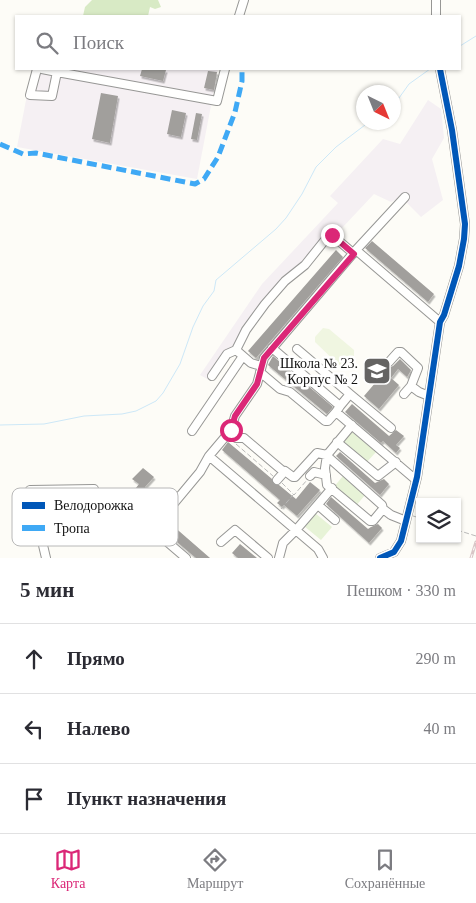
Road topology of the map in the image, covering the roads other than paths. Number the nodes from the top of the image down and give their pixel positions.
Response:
1 (244, 0) edge
2 (436, 0) edge
3 (239, 15) edge
4 (436, 15) edge
5 (37, 70) edge
6 (57, 70) edge
7 (225, 70) edge
8 (440, 70) edge
9 (405, 196) dead end
10 (355, 252) junction
11 (440, 322) junction
12 (272, 348) junction
13 (236, 350) junction
14 (297, 350) dead end
15 (243, 356) junction
16 (389, 362) dead end
17 (261, 369) junction
18 (212, 376) dead end
19 (411, 386) junction
20 (350, 394) junction
21 (404, 394) dead end
22 (429, 396) junction
23 (338, 409) junction
24 (352, 425) junction
25 (391, 428) dead end
26 (192, 431) dead end
27 (229, 432) junction
28 (337, 442) junction
29 (327, 455) junction
30 (209, 456) junction
31 (396, 462) junction
32 (284, 472) junction
33 (326, 475) junction
34 (310, 476) road end
35 (277, 480) road end
36 (416, 480) junction
37 (332, 488) junction
38 (178, 499) edge
39 (318, 505) junction
40 (383, 509) junction
41 (335, 520) dead end
42 (406, 521) junction
43 (296, 530) junction
44 (221, 542) dead end
45 (172, 546) edge
46 (186, 558) edge
47 (268, 558) edge
48 (279, 558) edge
49 (323, 558) edge
50 (380, 558) edge

1 - 3 street
2 - 4 street
5 - 6 street
6 - 7 street
8 - 11 street
9 - 10 street
10 - 11 street
10 - 12 street
10 - 13 street
11 - 22 street
12 - 17 street
12 - 23 street
13 - 15 street
13 - 18 street
14 - 20 street
15 - 17 street
15 - 26 street
16 - 19 street
17 - 23 street
17 - 27 street
19 - 21 street
19 - 22 street
20 - 23 street
20 - 25 street
22 - 36 street
23 - 24 street
24 - 28 street
24 - 31 street
27 - 30 street
27 - 32 street
28 - 29 street
28 - 31 street
29 - 32 street
29 - 33 street
29 - 40 street
30 - 38 street
30 - 43 street
31 - 36 street
32 - 35 street
33 - 34 street
33 - 37 street
36 - 42 street
37 - 39 street
37 - 40 street
39 - 41 street
39 - 43 street
40 - 42 street
42 - 50 street
43 - 48 street
43 - 49 street
44 - 47 street
45 - 46 street

